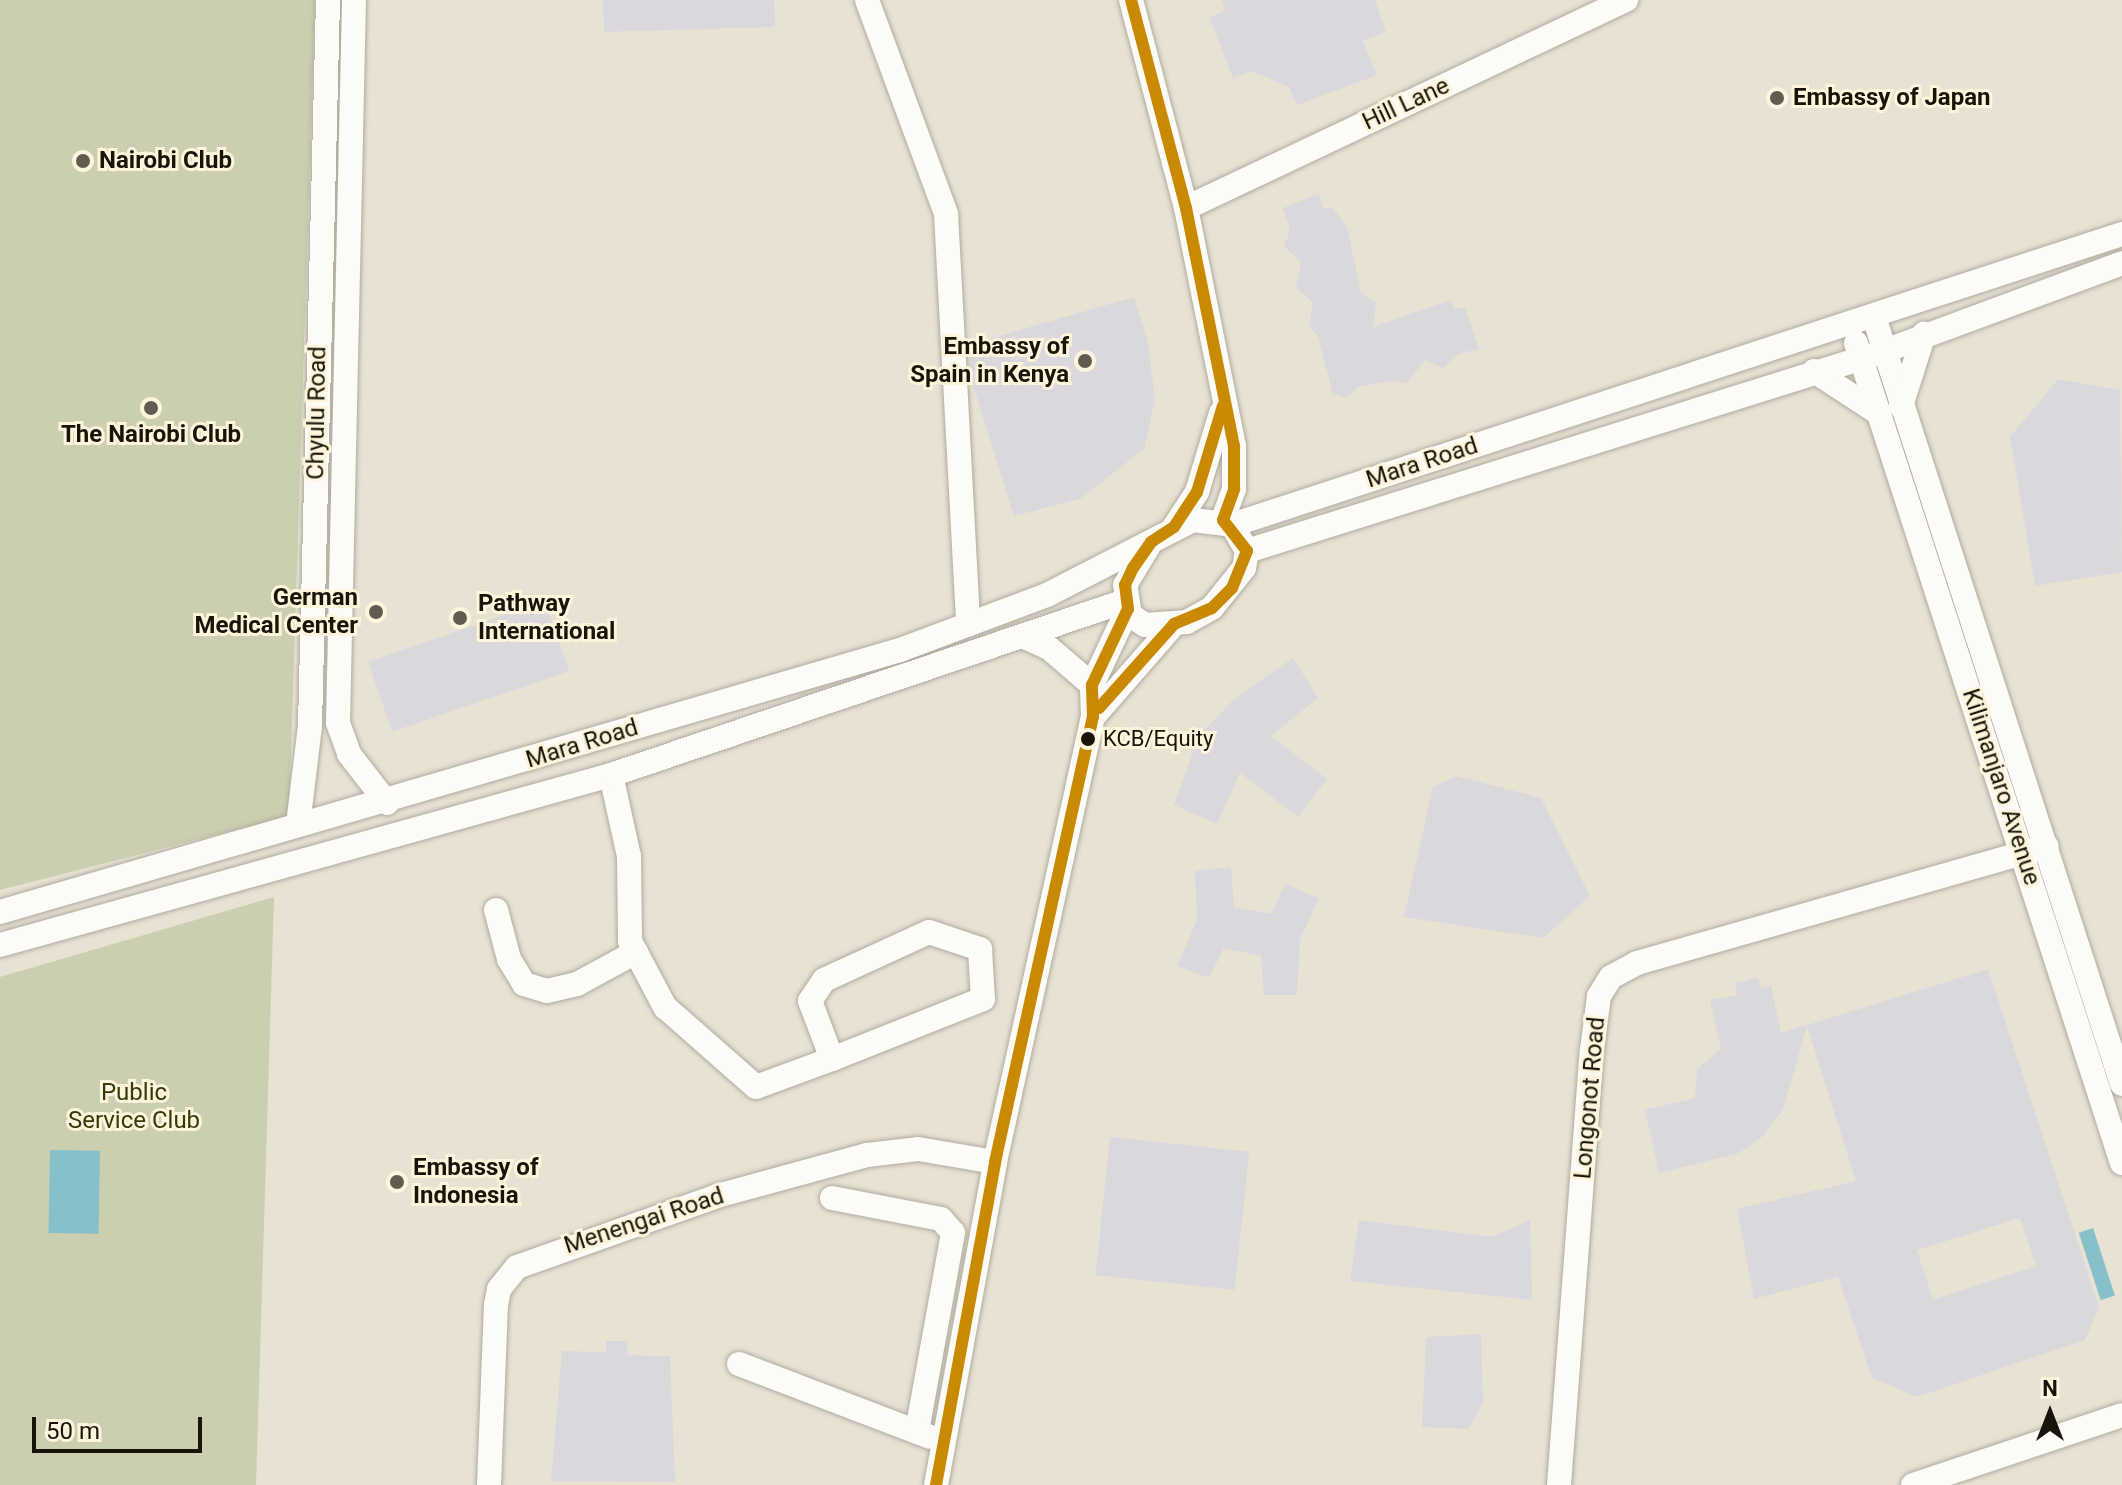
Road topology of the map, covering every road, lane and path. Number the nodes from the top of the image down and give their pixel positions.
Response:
1 (328, 0) edge
2 (354, 0) edge
3 (867, 0) edge
4 (1131, 0) edge
5 (1626, 0) edge
6 (1186, 208) junction
7 (2122, 234) edge
8 (2122, 263) edge
9 (1862, 321) junction
10 (1924, 334) junction
11 (1871, 355) junction
12 (1814, 371) junction
13 (1613, 401) junction
14 (1223, 406) junction
15 (1901, 406) junction
16 (1877, 412) junction
17 (1624, 430) junction
18 (1227, 523) junction
19 (1174, 527) junction
20 (1151, 542) junction
21 (1247, 551) junction
22 (1126, 605) junction
23 (968, 624) junction
24 (1174, 624) junction
25 (1025, 637) junction
26 (1092, 685) junction
27 (1093, 717) junction
28 (611, 775) junction
29 (387, 803) junction
30 (298, 825) junction
31 (2047, 846) junction
32 (2023, 854) junction
33 (496, 910) dead end
34 (0, 912) edge
35 (0, 945) edge
36 (636, 952) junction
37 (832, 1059) junction
38 (2122, 1084) edge
39 (995, 1162) junction
40 (2122, 1163) edge
41 (832, 1198) dead end
42 (739, 1364) dead end
43 (2122, 1415) edge
44 (917, 1432) junction
45 (944, 1442) junction
46 (489, 1485) edge
47 (936, 1485) edge
48 (1559, 1485) edge
49 (1913, 1485) edge

1 - 30 street, Chyulu Road
2 - 29 street, Chyulu Road
3 - 23 street
4 - 6 street
5 - 6 street, Hill Lane
6 - 14 street
7 - 9 street, Mara Road
8 - 10 street, Mara Road
9 - 11 street, Kilimanjaro Avenue
9 - 13 street, Mara Road
10 - 11 street, Mara Road
10 - 15 street
11 - 12 street, Mara Road
11 - 15 street, Kilimanjaro Avenue
11 - 16 street, Kilimanjaro Avenue
12 - 16 street
12 - 17 street, Mara Road
13 - 17 street
13 - 18 street, Mara Road
14 - 18 street
14 - 19 street
15 - 31 street, Kilimanjaro Avenue
16 - 32 street, Kilimanjaro Avenue
17 - 21 street, Mara Road
18 - 19 street, Mara Road
18 - 21 street
19 - 20 street, Mara Road
20 - 22 street, Mara Road
20 - 23 street, Mara Road
21 - 24 street
22 - 24 street
22 - 25 street, Mara Road
22 - 26 street
23 - 29 street, Mara Road
24 - 27 street
25 - 26 street
25 - 28 street, Mara Road
26 - 27 street
27 - 39 street
28 - 35 street, Mara Road
28 - 36 street
29 - 30 street, Mara Road
30 - 34 street, Mara Road
31 - 32 street, Longonot Road
31 - 38 street, Kilimanjaro Avenue
32 - 40 street, Kilimanjaro Avenue
32 - 48 street, Longonot Road
33 - 36 street
36 - 37 street
37 - 37 street
39 - 45 street
39 - 46 street, Menengai Road
41 - 44 street
42 - 44 street
43 - 49 street
44 - 45 street
45 - 47 street

